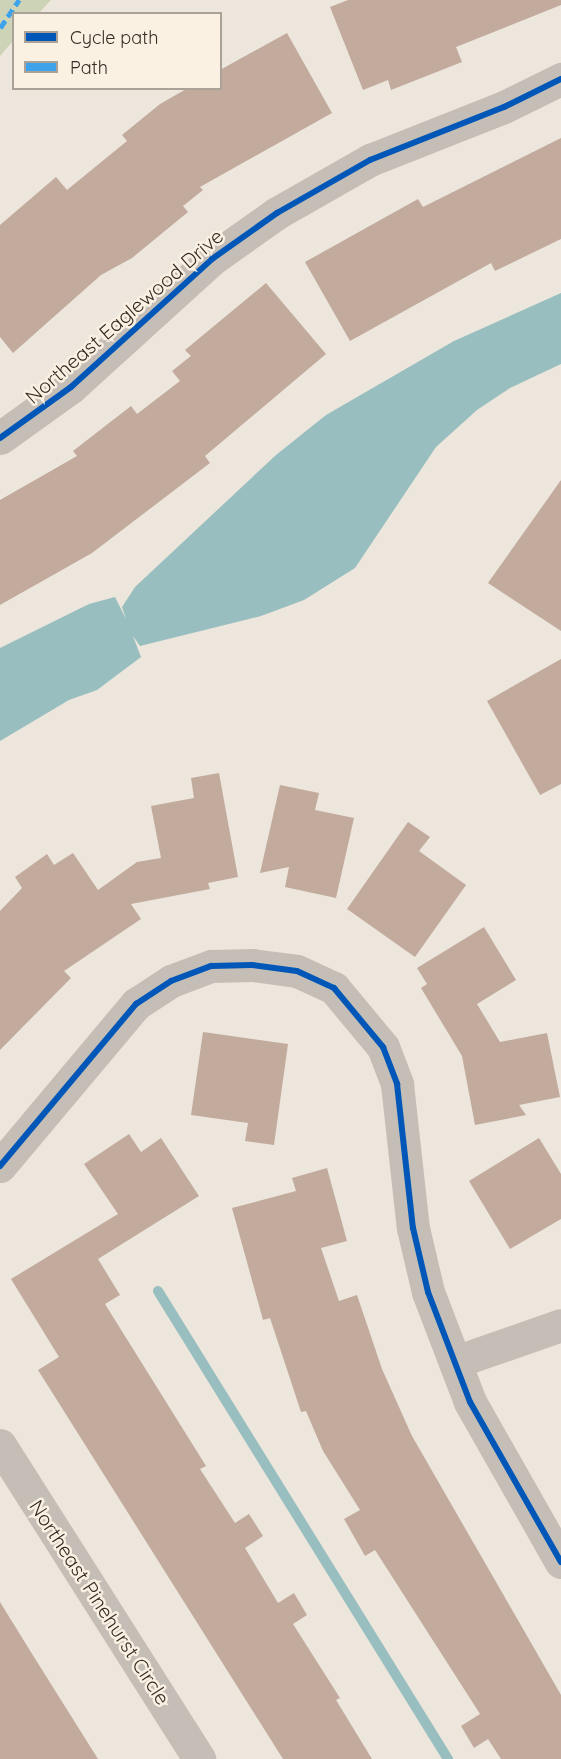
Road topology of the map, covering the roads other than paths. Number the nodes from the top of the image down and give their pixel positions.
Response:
1 (561, 79) edge
2 (0, 438) edge
3 (0, 1166) edge
4 (561, 1325) edge
5 (455, 1362) junction
6 (0, 1445) edge
7 (561, 1562) edge
8 (199, 1759) edge

1 - 2 street, Northeast Eaglewood Drive
3 - 5 street
4 - 5 street
5 - 7 street
6 - 8 street, Northeast Pinehurst Circle

